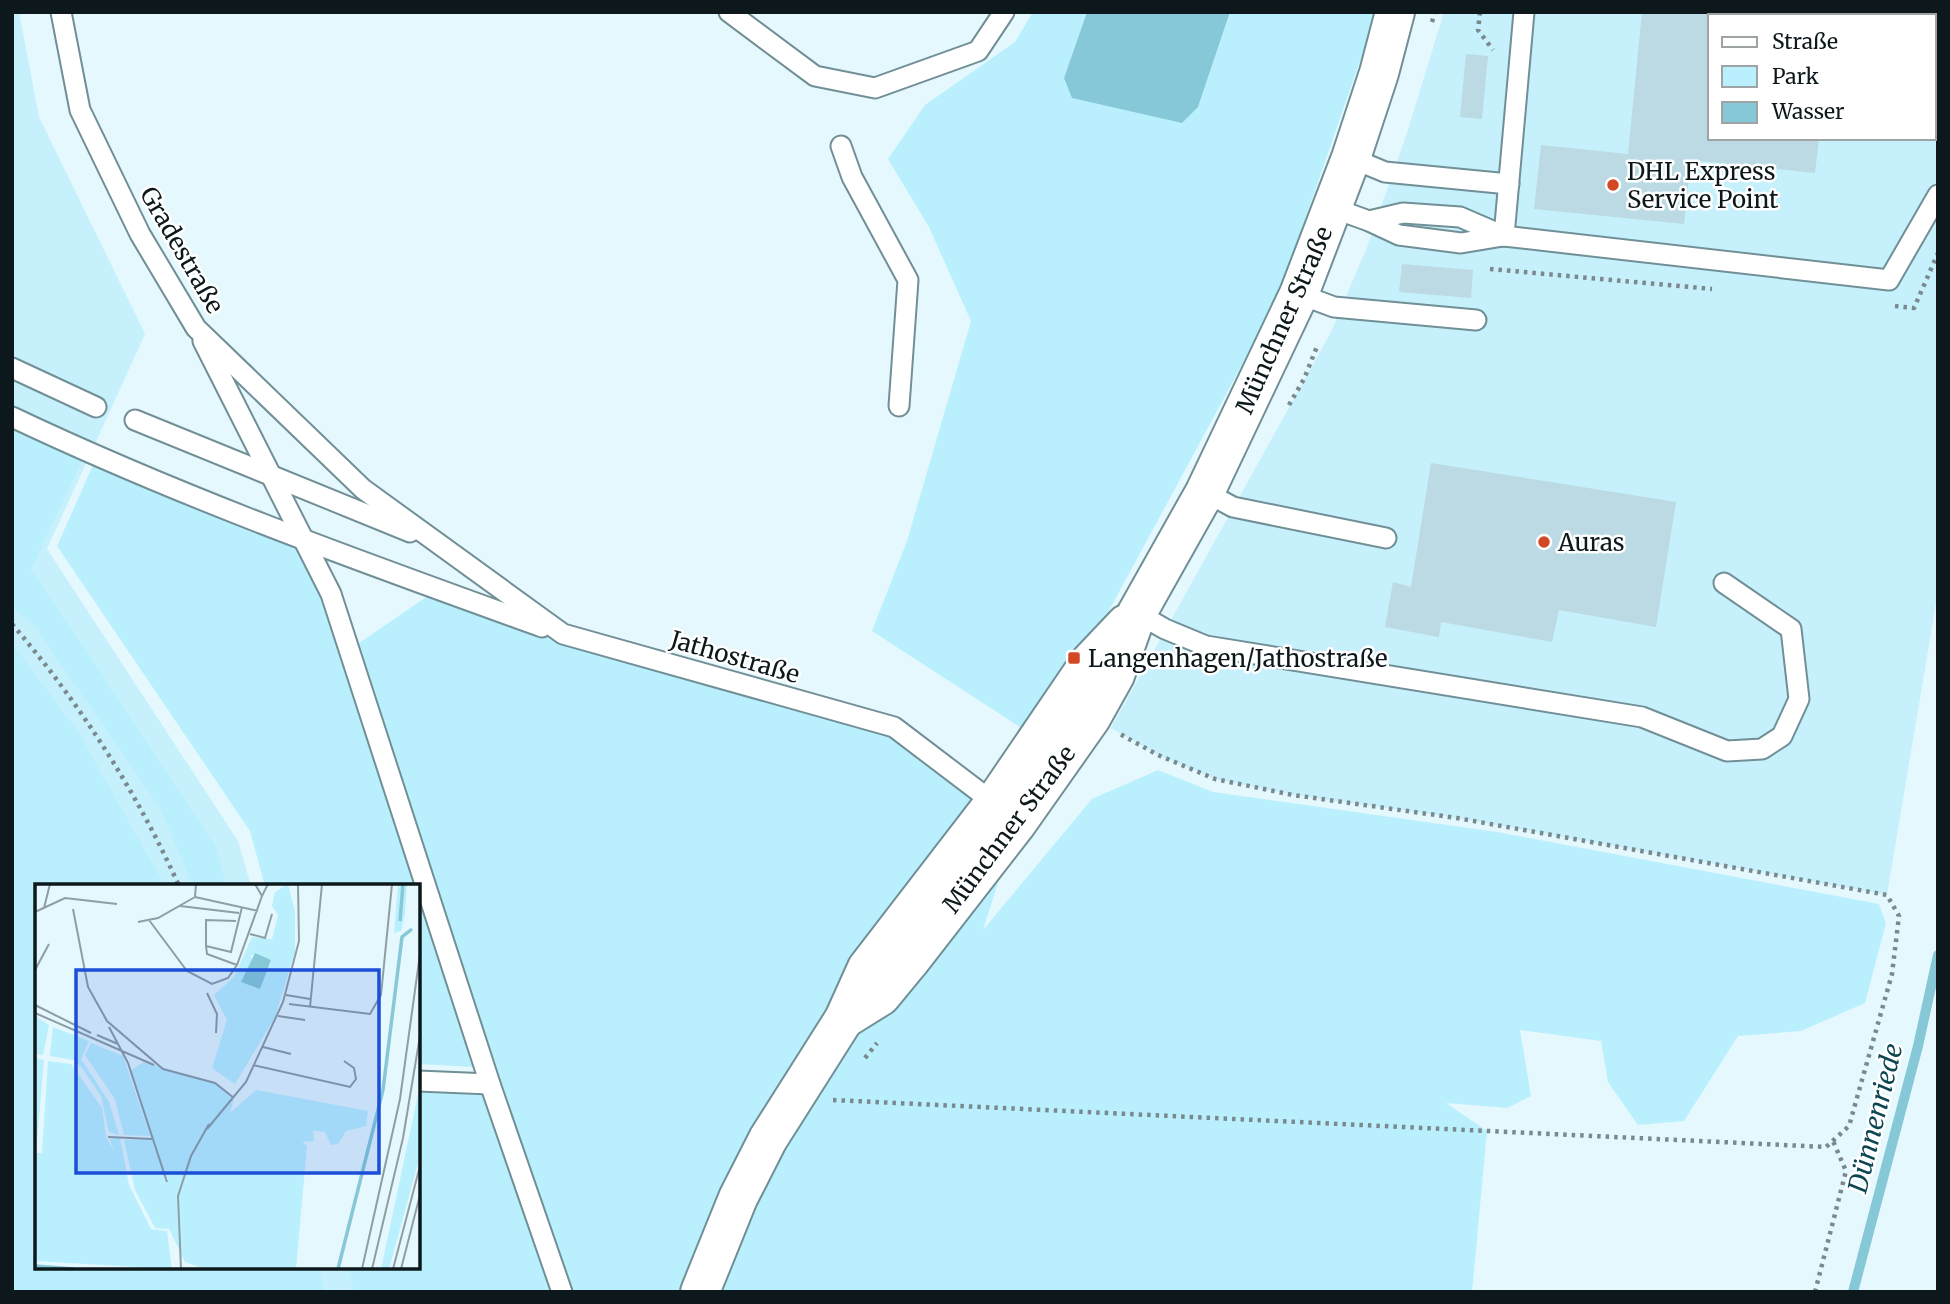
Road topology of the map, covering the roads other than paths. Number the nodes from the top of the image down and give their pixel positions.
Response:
1 (61, 12) edge
2 (729, 12) edge
3 (1004, 12) edge
4 (1395, 12) edge
5 (1524, 12) edge
6 (841, 146) dead end
7 (1368, 165) junction
8 (1508, 184) junction
9 (1938, 195) edge
10 (1333, 208) junction
11 (1504, 236) junction
12 (1299, 294) junction
13 (1476, 320) dead end
14 (196, 327) junction
15 (12, 369) edge
16 (899, 406) dead end
17 (96, 407) dead end
18 (12, 417) edge
19 (135, 420) dead end
20 (272, 477) junction
21 (1205, 492) junction
22 (1386, 538) dead end
23 (305, 542) junction
24 (437, 542) junction
25 (1724, 583) dead end
26 (1137, 612) junction
27 (563, 634) junction
28 (1005, 813) junction
29 (420, 1081) edge
30 (490, 1084) junction
31 (562, 1292) edge
32 (700, 1292) edge

1 - 14 lane, Gradestraße
2 - 3 lane
4 - 7 street, Münchner Straße
5 - 8 lane
6 - 16 lane
7 - 8 lane
7 - 10 street, Münchner Straße
8 - 11 lane
9 - 11 lane
10 - 11 lane
10 - 12 street, Münchner Straße
12 - 13 lane
12 - 21 street, Münchner Straße
14 - 20 lane
14 - 24 lane, Gradestraße
15 - 17 lane
18 - 23 lane
19 - 20 lane
20 - 23 lane
20 - 24 lane
21 - 22 lane
21 - 26 street, Münchner Straße
23 - 27 lane
23 - 30 lane
24 - 27 lane, Jathostraße
25 - 26 lane
26 - 28 street, Münchner Straße
26 - 28 street, Münchner Straße
27 - 28 lane, Jathostraße
28 - 32 street, Münchner Straße
29 - 30 lane
30 - 31 lane

